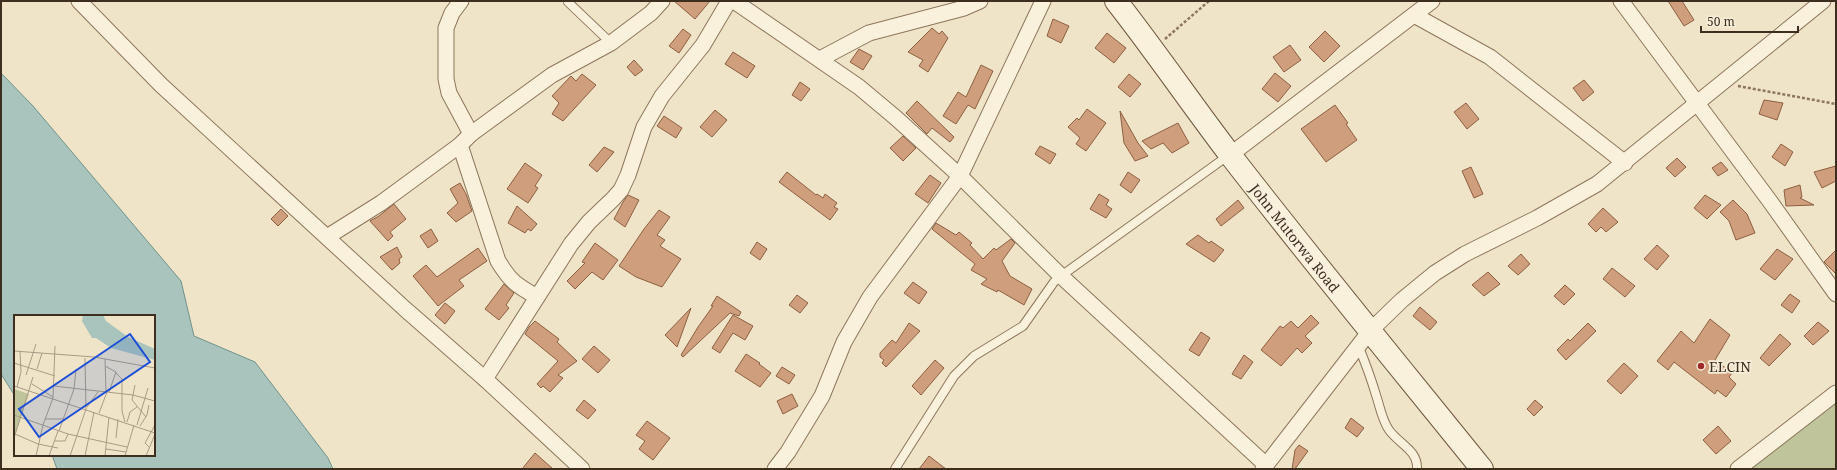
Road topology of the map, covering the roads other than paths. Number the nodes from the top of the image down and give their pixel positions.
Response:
1 (79, 1) edge
2 (461, 1) edge
3 (662, 1) edge
4 (729, 1) edge
5 (734, 1) edge
6 (980, 1) edge
7 (1043, 1) edge
8 (1116, 1) edge
9 (1432, 1) edge
10 (1621, 1) edge
11 (1823, 1) edge
12 (568, 2) dead end
13 (1414, 15) junction
14 (611, 43) junction
15 (820, 59) junction
16 (1697, 104) junction
17 (472, 134) junction
18 (460, 145) junction
19 (1230, 155) junction
20 (1625, 163) junction
21 (960, 176) junction
22 (327, 238) junction
23 (1061, 276) junction
24 (1836, 294) edge
25 (537, 297) junction
26 (1364, 338) junction
27 (484, 379) junction
28 (1836, 393) edge
29 (1264, 467) edge
30 (582, 469) edge
31 (774, 469) edge
32 (895, 469) edge
33 (1417, 469) edge
34 (1482, 469) edge
35 (1738, 469) edge

1 - 22 street
2 - 17 street
3 - 14 street
4 - 25 street
5 - 15 street
6 - 15 street
7 - 21 street
8 - 19 street, John Mutorwa Road
9 - 13 street
10 - 16 street
11 - 16 street
12 - 14 lane
13 - 19 street
13 - 20 street
14 - 17 street
15 - 21 street
16 - 20 street
16 - 24 street
17 - 18 street
18 - 22 street
18 - 25 street
19 - 23 lane
19 - 26 street, John Mutorwa Road
20 - 26 street
21 - 23 street
21 - 31 street
22 - 27 street
23 - 29 street
23 - 32 lane
25 - 27 street
26 - 29 street
26 - 33 lane
26 - 34 street, John Mutorwa Road
27 - 30 street
28 - 35 street

